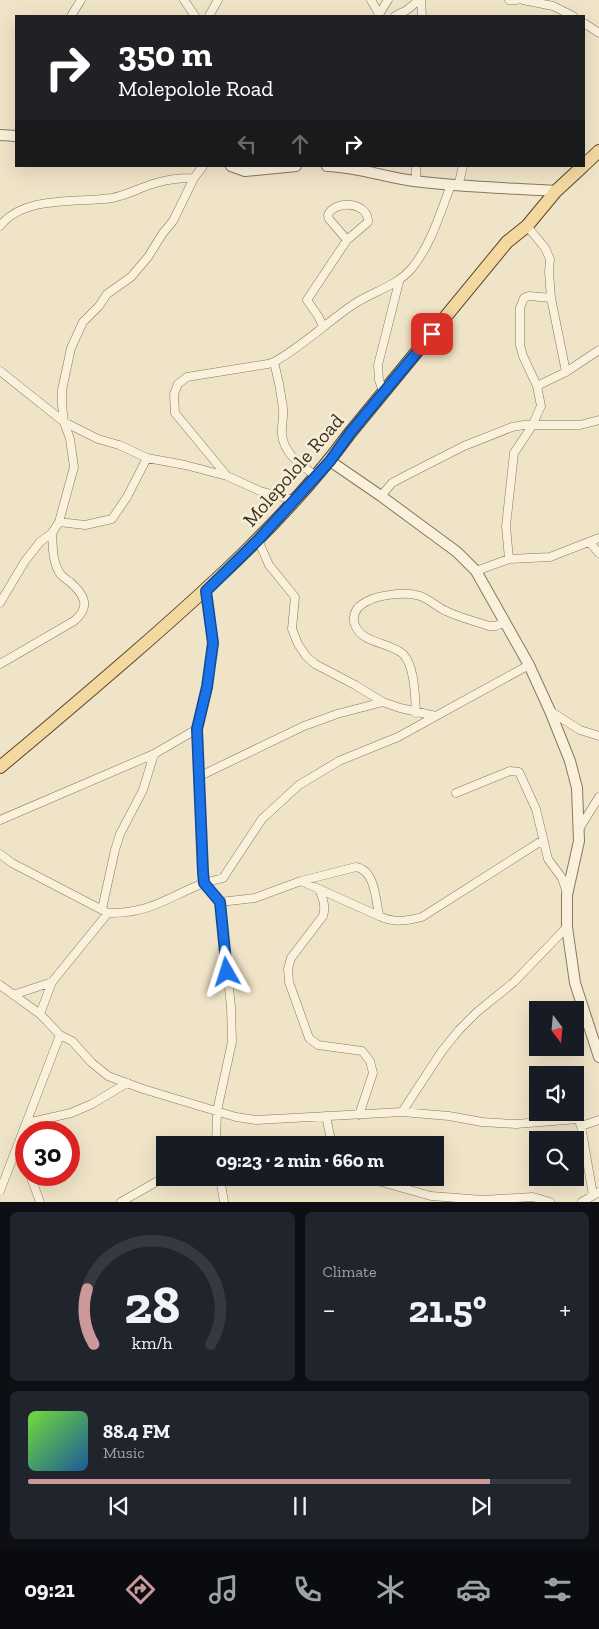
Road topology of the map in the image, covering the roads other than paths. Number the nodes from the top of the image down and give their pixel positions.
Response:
1 (80, 0) edge
2 (184, 0) edge
3 (218, 0) edge
4 (371, 0) edge
5 (388, 0) edge
6 (420, 0) edge
7 (509, 0) edge
8 (516, 0) edge
9 (523, 0) edge
10 (72, 15) edge
11 (194, 15) edge
12 (210, 15) edge
13 (378, 15) edge
14 (397, 15) edge
15 (422, 15) edge
16 (567, 15) edge
17 (585, 24) edge
18 (599, 33) edge
19 (0, 135) edge
20 (15, 136) edge
21 (599, 151) edge
22 (585, 164) edge
23 (202, 167) edge
24 (234, 167) edge
25 (283, 167) edge
26 (338, 167) edge
27 (416, 167) edge
28 (463, 167) edge
29 (582, 167) edge
30 (194, 178) junction
31 (416, 181) junction
32 (454, 185) junction
33 (556, 191) junction
34 (0, 226) edge
35 (527, 226) junction
36 (346, 240) junction
37 (399, 282) junction
38 (551, 298) junction
39 (322, 326) junction
40 (599, 350) edge
41 (274, 362) junction
42 (0, 371) edge
43 (566, 372) junction
44 (537, 386) junction
45 (384, 394) junction
46 (64, 422) junction
47 (598, 424) edge
48 (532, 426) junction
49 (147, 458) junction
50 (330, 461) junction
51 (227, 476) junction
52 (316, 476) junction
53 (381, 496) junction
54 (294, 500) junction
55 (58, 522) junction
56 (52, 533) junction
57 (599, 538) edge
58 (258, 540) junction
59 (589, 542) junction
60 (599, 553) edge
61 (509, 559) junction
62 (476, 571) junction
63 (206, 591) junction
64 (0, 603) edge
65 (505, 622) junction
66 (0, 664) edge
67 (529, 665) junction
68 (383, 702) junction
69 (550, 711) junction
70 (416, 713) junction
71 (436, 716) junction
72 (197, 729) junction
73 (599, 736) edge
74 (154, 754) junction
75 (0, 767) edge
76 (198, 777) junction
77 (456, 793) dead end
78 (599, 798) edge
79 (0, 820) edge
80 (579, 829) junction
81 (543, 840) junction
82 (0, 854) edge
83 (302, 881) junction
84 (204, 883) junction
85 (319, 889) junction
86 (567, 895) junction
87 (220, 902) junction
88 (105, 911) junction
89 (379, 916) junction
90 (567, 927) junction
91 (52, 982) junction
92 (0, 985) edge
93 (13, 995) junction
94 (40, 1014) junction
95 (60, 1035) junction
96 (599, 1057) edge
97 (127, 1083) junction
98 (217, 1111) junction
99 (402, 1112) junction
100 (359, 1115) junction
101 (326, 1116) junction
102 (599, 1120) edge
103 (28, 1121) edge
104 (36, 1121) edge
105 (581, 1126) junction
106 (216, 1136) edge
107 (330, 1136) edge
108 (15, 1153) edge
109 (156, 1182) edge
110 (34, 1186) edge
111 (221, 1186) edge
112 (395, 1186) edge
113 (0, 1191) edge
114 (596, 1194) edge
115 (40, 1202) edge
116 (121, 1202) edge
117 (224, 1202) edge
118 (550, 1202) edge
119 (582, 1202) edge

1 - 10 street
2 - 11 street
3 - 12 street
4 - 13 street
5 - 13 street
6 - 14 street
6 - 15 street
7 - 8 street
9 - 16 street
17 - 18 street
19 - 20 street
21 - 22 main road, Molepolole Road
23 - 30 street
24 - 25 street
26 - 31 street
27 - 31 street
28 - 32 street
29 - 33 main road, Molepolole Road
30 - 34 street
30 - 46 street
31 - 32 street
32 - 33 street
32 - 37 street
33 - 35 main road, Molepolole Road
35 - 38 street
35 - 45 main road, Molepolole Road
36 - 36 street
36 - 39 street
37 - 39 street
37 - 45 street
38 - 43 street
38 - 44 street
39 - 41 street
40 - 43 street
41 - 51 street
41 - 52 street
42 - 46 street
43 - 44 street
44 - 48 street
45 - 50 main road, Molepolole Road
46 - 49 street
46 - 55 street
47 - 48 street
48 - 53 street
48 - 61 street
49 - 51 street
49 - 55 street
50 - 52 main road, Molepolole Road
50 - 53 street
51 - 54 street
52 - 54 main road, Molepolole Road
53 - 62 street
54 - 58 main road, Molepolole Road
55 - 56 street
56 - 64 street
56 - 66 street
57 - 59 street
58 - 63 main road, Molepolole Road
58 - 68 street
59 - 60 street
59 - 61 street
61 - 62 street
62 - 65 street
63 - 72 street
63 - 75 main road, Molepolole Road
65 - 67 street
65 - 70 street
67 - 69 street
67 - 71 street
68 - 70 street
68 - 76 street
69 - 73 street
69 - 80 street
70 - 71 street
71 - 84 street
72 - 74 street
72 - 76 street
74 - 79 street
74 - 88 street
76 - 84 street
77 - 81 street
78 - 80 street
80 - 86 street
81 - 86 street
81 - 89 street
82 - 88 street
83 - 85 street
83 - 87 street
83 - 89 street
84 - 87 street
84 - 88 street
85 - 89 street
85 - 100 street
86 - 90 street
87 - 98 street
88 - 91 street
90 - 96 street
90 - 99 street
91 - 93 street
91 - 94 street
92 - 93 street
93 - 94 street
94 - 95 street
95 - 97 street
95 - 103 street
97 - 98 street
97 - 104 street
98 - 101 street
98 - 106 street
99 - 100 street
99 - 105 street
100 - 101 street
101 - 107 street
102 - 105 street
105 - 114 street
108 - 113 street
109 - 116 street
110 - 115 street
111 - 117 street
112 - 118 street
114 - 119 street

